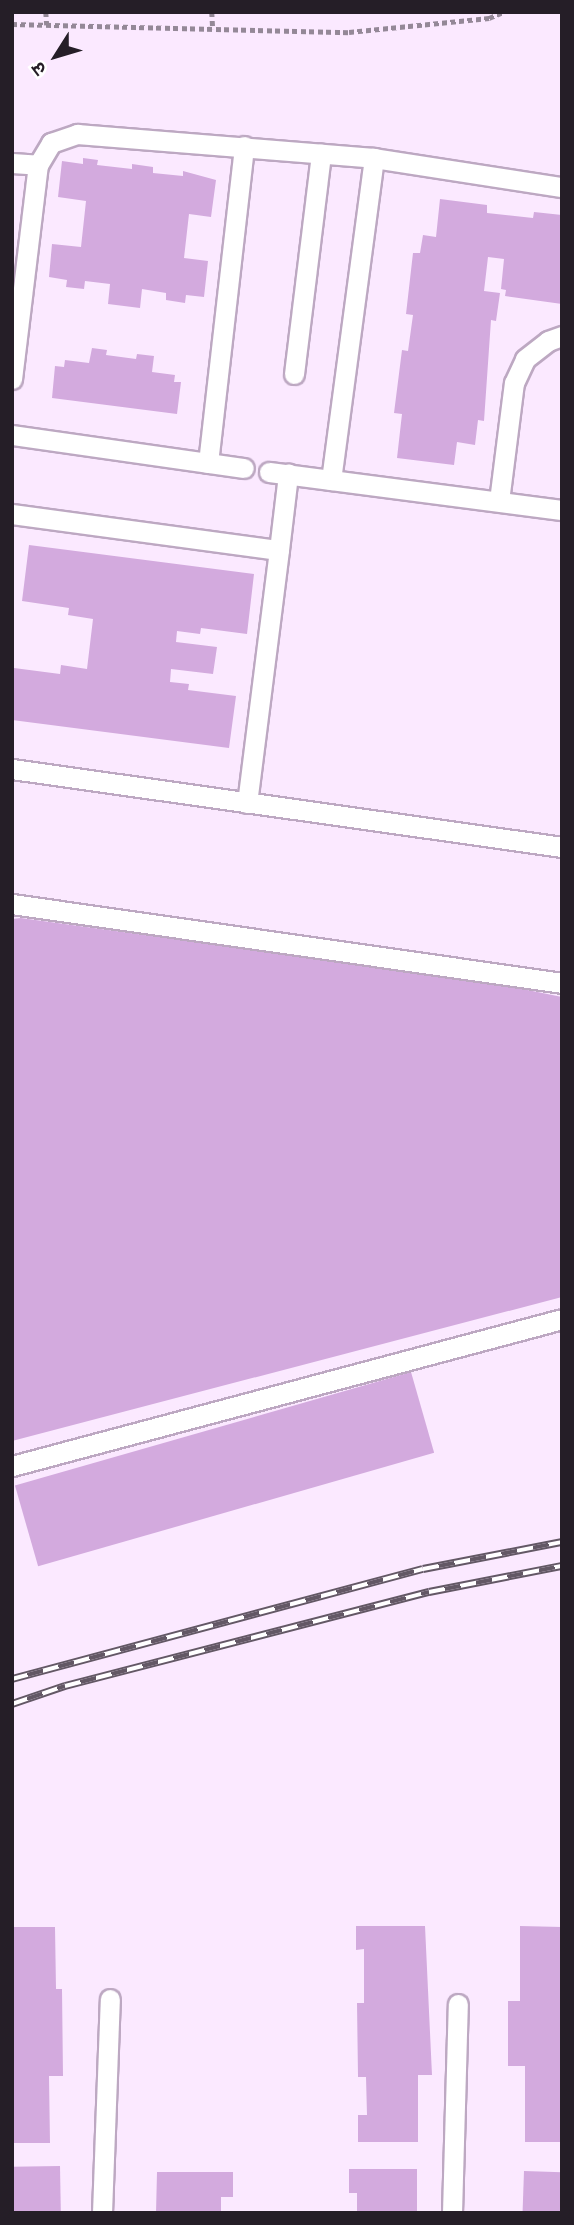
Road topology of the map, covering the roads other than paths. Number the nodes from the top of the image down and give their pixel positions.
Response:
1 (244, 146) junction
2 (321, 153) junction
3 (373, 158) junction
4 (12, 163) edge
5 (38, 165) junction
6 (562, 187) edge
7 (562, 337) edge
8 (294, 374) dead end
9 (12, 379) edge
10 (12, 435) edge
11 (208, 463) junction
12 (244, 468) dead end
13 (331, 480) junction
14 (499, 502) junction
15 (562, 510) edge
16 (12, 514) edge
17 (279, 550) junction
18 (12, 769) edge
19 (247, 803) junction
20 (562, 847) edge
21 (12, 904) edge
22 (562, 983) edge
23 (562, 1319) edge
24 (12, 1466) edge
25 (110, 1999) dead end
26 (458, 2004) dead end
27 (102, 2213) edge
28 (452, 2213) edge

1 - 2 lane
1 - 5 lane
1 - 11 lane
2 - 3 lane
2 - 8 lane
3 - 6 lane
3 - 13 lane
4 - 5 lane
5 - 9 lane
7 - 14 lane
10 - 11 lane
11 - 12 lane
13 - 14 lane
13 - 17 lane
14 - 15 lane
16 - 17 lane
17 - 19 lane
18 - 19 lane
19 - 20 lane
21 - 22 lane
23 - 24 lane
25 - 27 lane
26 - 28 lane

